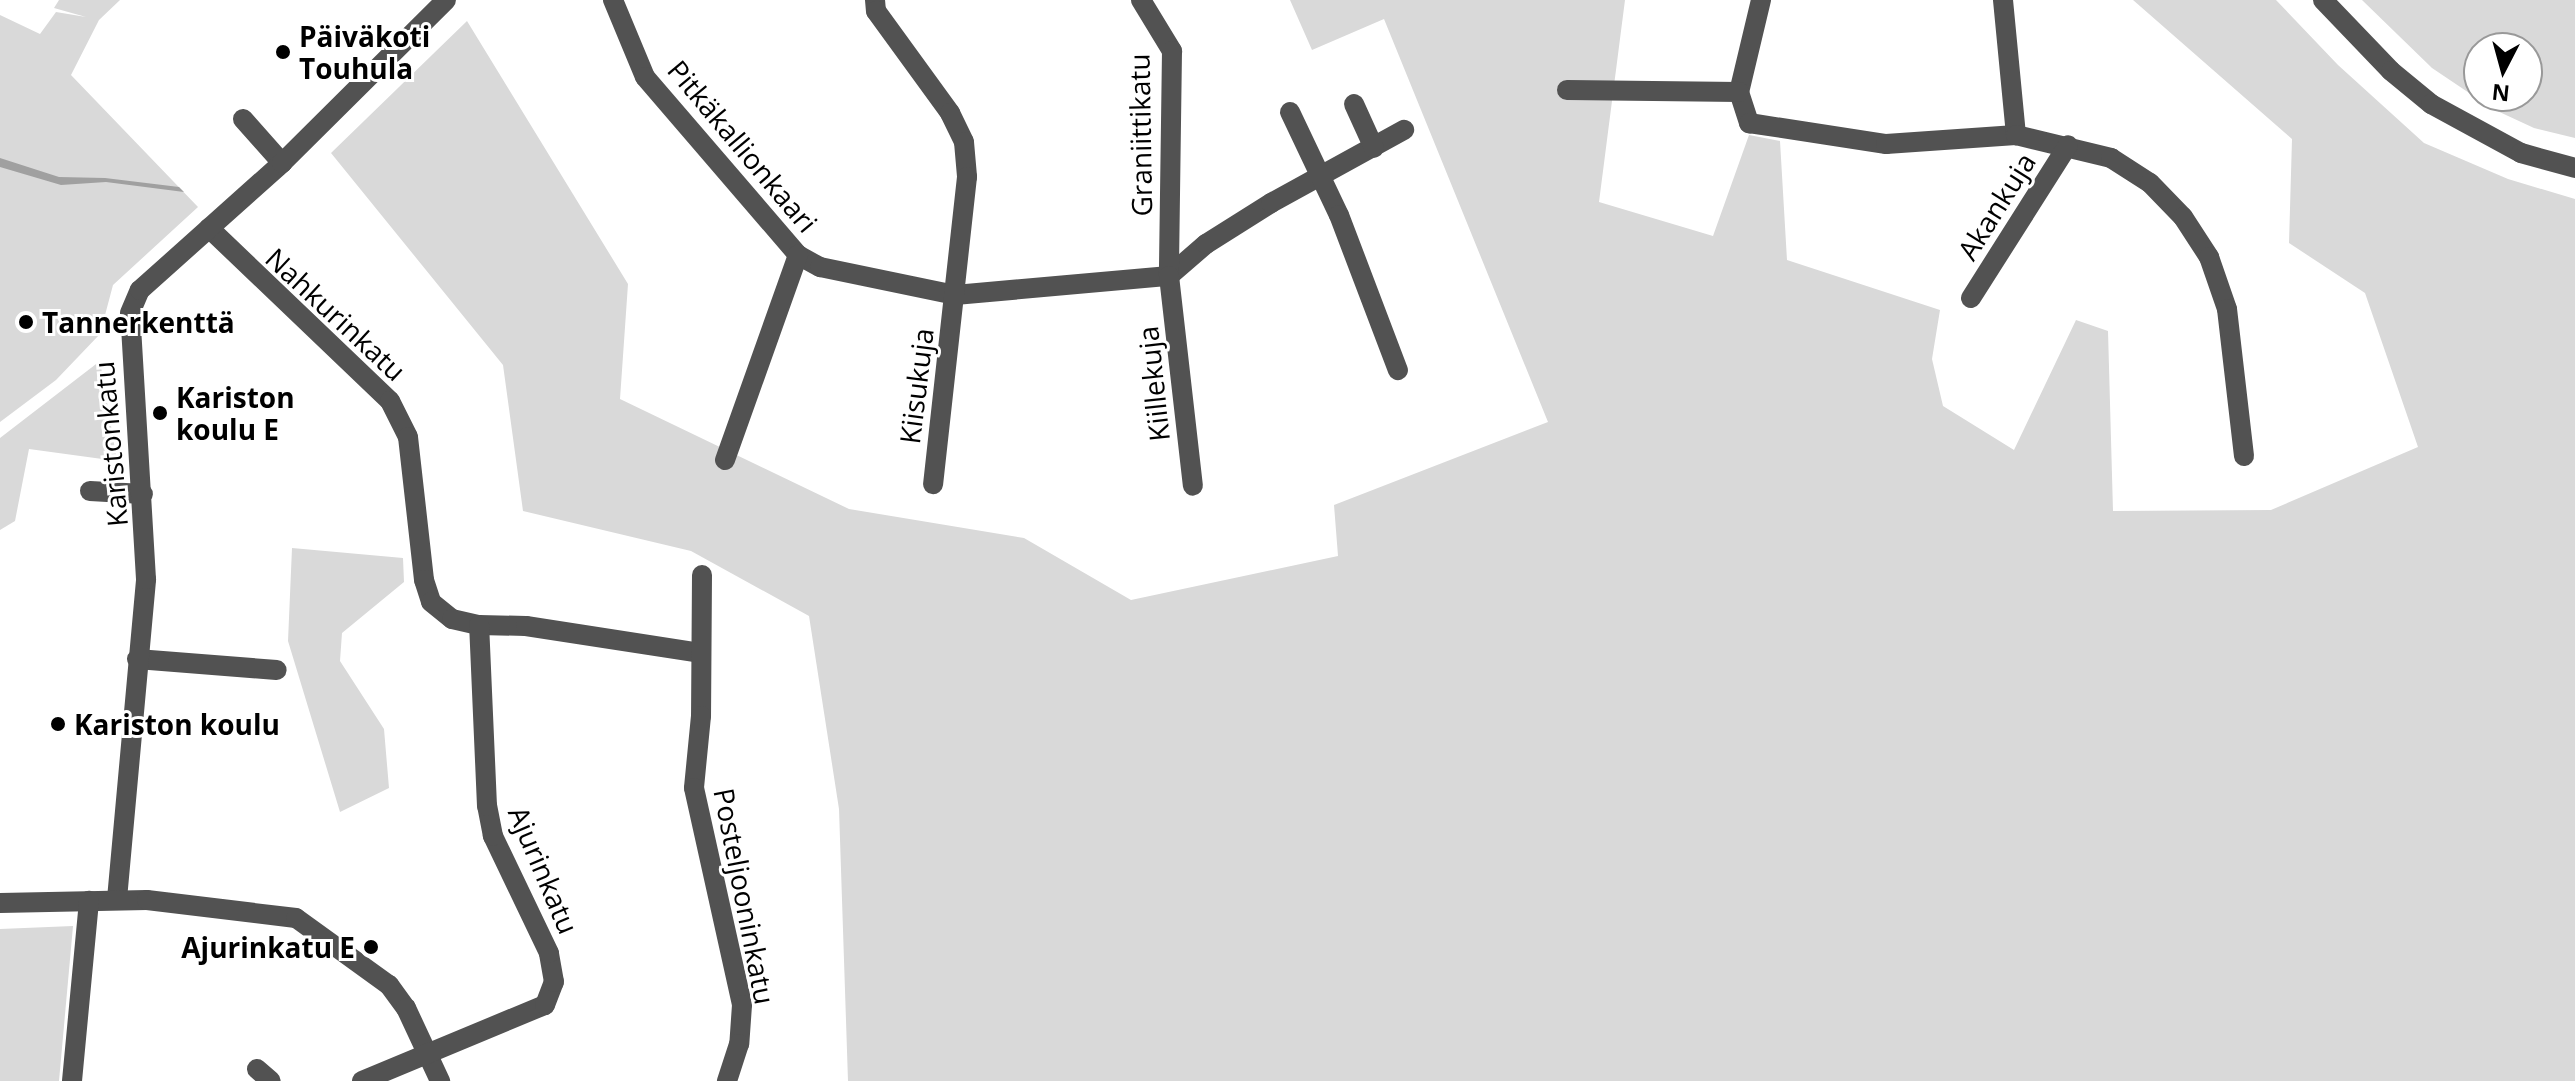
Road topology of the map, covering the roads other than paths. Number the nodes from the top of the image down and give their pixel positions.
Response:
1 (613, 0) edge
2 (875, 0) edge
3 (1141, 0) edge
4 (1761, 0) edge
5 (2003, 0) edge
6 (2323, 0) edge
7 (440, 2) edge
8 (1567, 90) dead end
9 (1739, 92) junction
10 (1354, 104) dead end
11 (1290, 112) dead end
12 (243, 119) dead end
13 (1404, 130) dead end
14 (2016, 135) junction
15 (2068, 145) junction
16 (1374, 148) junction
17 (282, 163) junction
18 (2575, 168) edge
19 (1322, 178) junction
20 (209, 228) junction
21 (798, 255) junction
22 (1169, 276) junction
23 (955, 295) junction
24 (1971, 298) dead end
25 (1398, 370) dead end
26 (2244, 456) dead end
27 (725, 460) dead end
28 (933, 484) dead end
29 (1193, 486) dead end
30 (90, 491) dead end
31 (143, 494) junction
32 (702, 575) dead end
33 (479, 625) junction
34 (700, 653) junction
35 (137, 659) junction
36 (277, 670) dead end
37 (117, 899) junction
38 (89, 901) junction
39 (0, 903) edge
40 (426, 1055) junction
41 (72, 1081) edge
42 (362, 1081) edge
43 (440, 1081) edge
44 (727, 1081) edge

1 - 21 street, Pitkäkallionkaari
2 - 23 street, Kiisukuja
3 - 22 street, Graniittikatu
4 - 9 street
5 - 14 street
6 - 18 street
7 - 17 street, Karistonkatu
8 - 9 street
9 - 14 street
10 - 16 street
11 - 19 street
12 - 17 street
13 - 16 street
14 - 15 street
15 - 24 street, Akankuja
15 - 26 street
16 - 19 street
17 - 20 street, Karistonkatu
19 - 22 street
19 - 25 street
20 - 31 street, Karistonkatu
20 - 33 street, Nahkurinkatu
21 - 23 street, Pitkäkallionkaari
21 - 27 street
22 - 23 street, Pitkäkallionkaari
22 - 29 street, Kiillekuja
23 - 28 street, Kiisukuja
30 - 31 street
31 - 35 street, Karistonkatu
32 - 34 street, Posteljooninkatu
33 - 34 street, Nahkurinkatu
33 - 40 street, Ajurinkatu
34 - 44 street, Posteljooninkatu
35 - 36 street
35 - 37 street, Karistonkatu
37 - 38 street
37 - 40 street
38 - 39 street
38 - 41 street
40 - 42 street, Ajurinkatu
40 - 43 street

